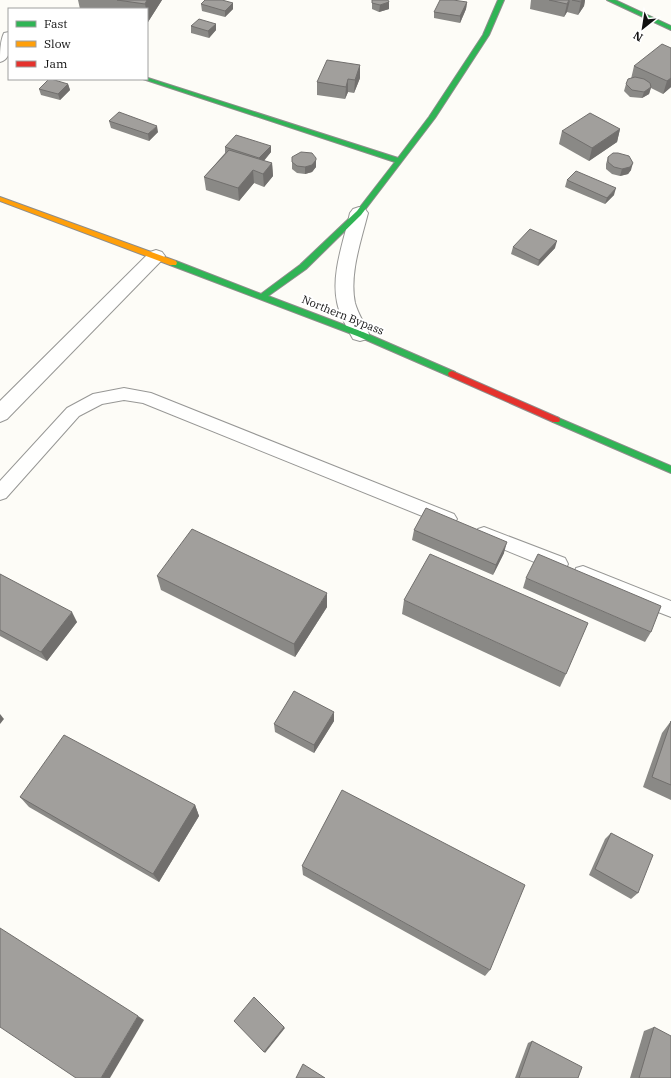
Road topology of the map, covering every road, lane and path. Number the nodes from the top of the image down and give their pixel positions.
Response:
1 (501, 0) edge
2 (610, 0) edge
3 (0, 23) edge
4 (671, 28) edge
5 (8, 34) edge
6 (8, 39) edge
7 (0, 58) edge
8 (148, 80) edge
9 (399, 161) junction
10 (0, 199) edge
11 (359, 213) junction
12 (156, 256) junction
13 (263, 296) junction
14 (360, 334) junction
15 (0, 414) edge
16 (671, 470) edge
17 (0, 493) edge
18 (671, 609) edge

1 - 9 street
2 - 4 street
3 - 5 street
6 - 7 street
8 - 9 street
9 - 11 street
10 - 12 street, Northern Bypass
11 - 13 street
11 - 14 street
12 - 13 street, Northern Bypass
12 - 15 street
13 - 14 street, Northern Bypass
14 - 16 street, Northern Bypass
17 - 18 lane

